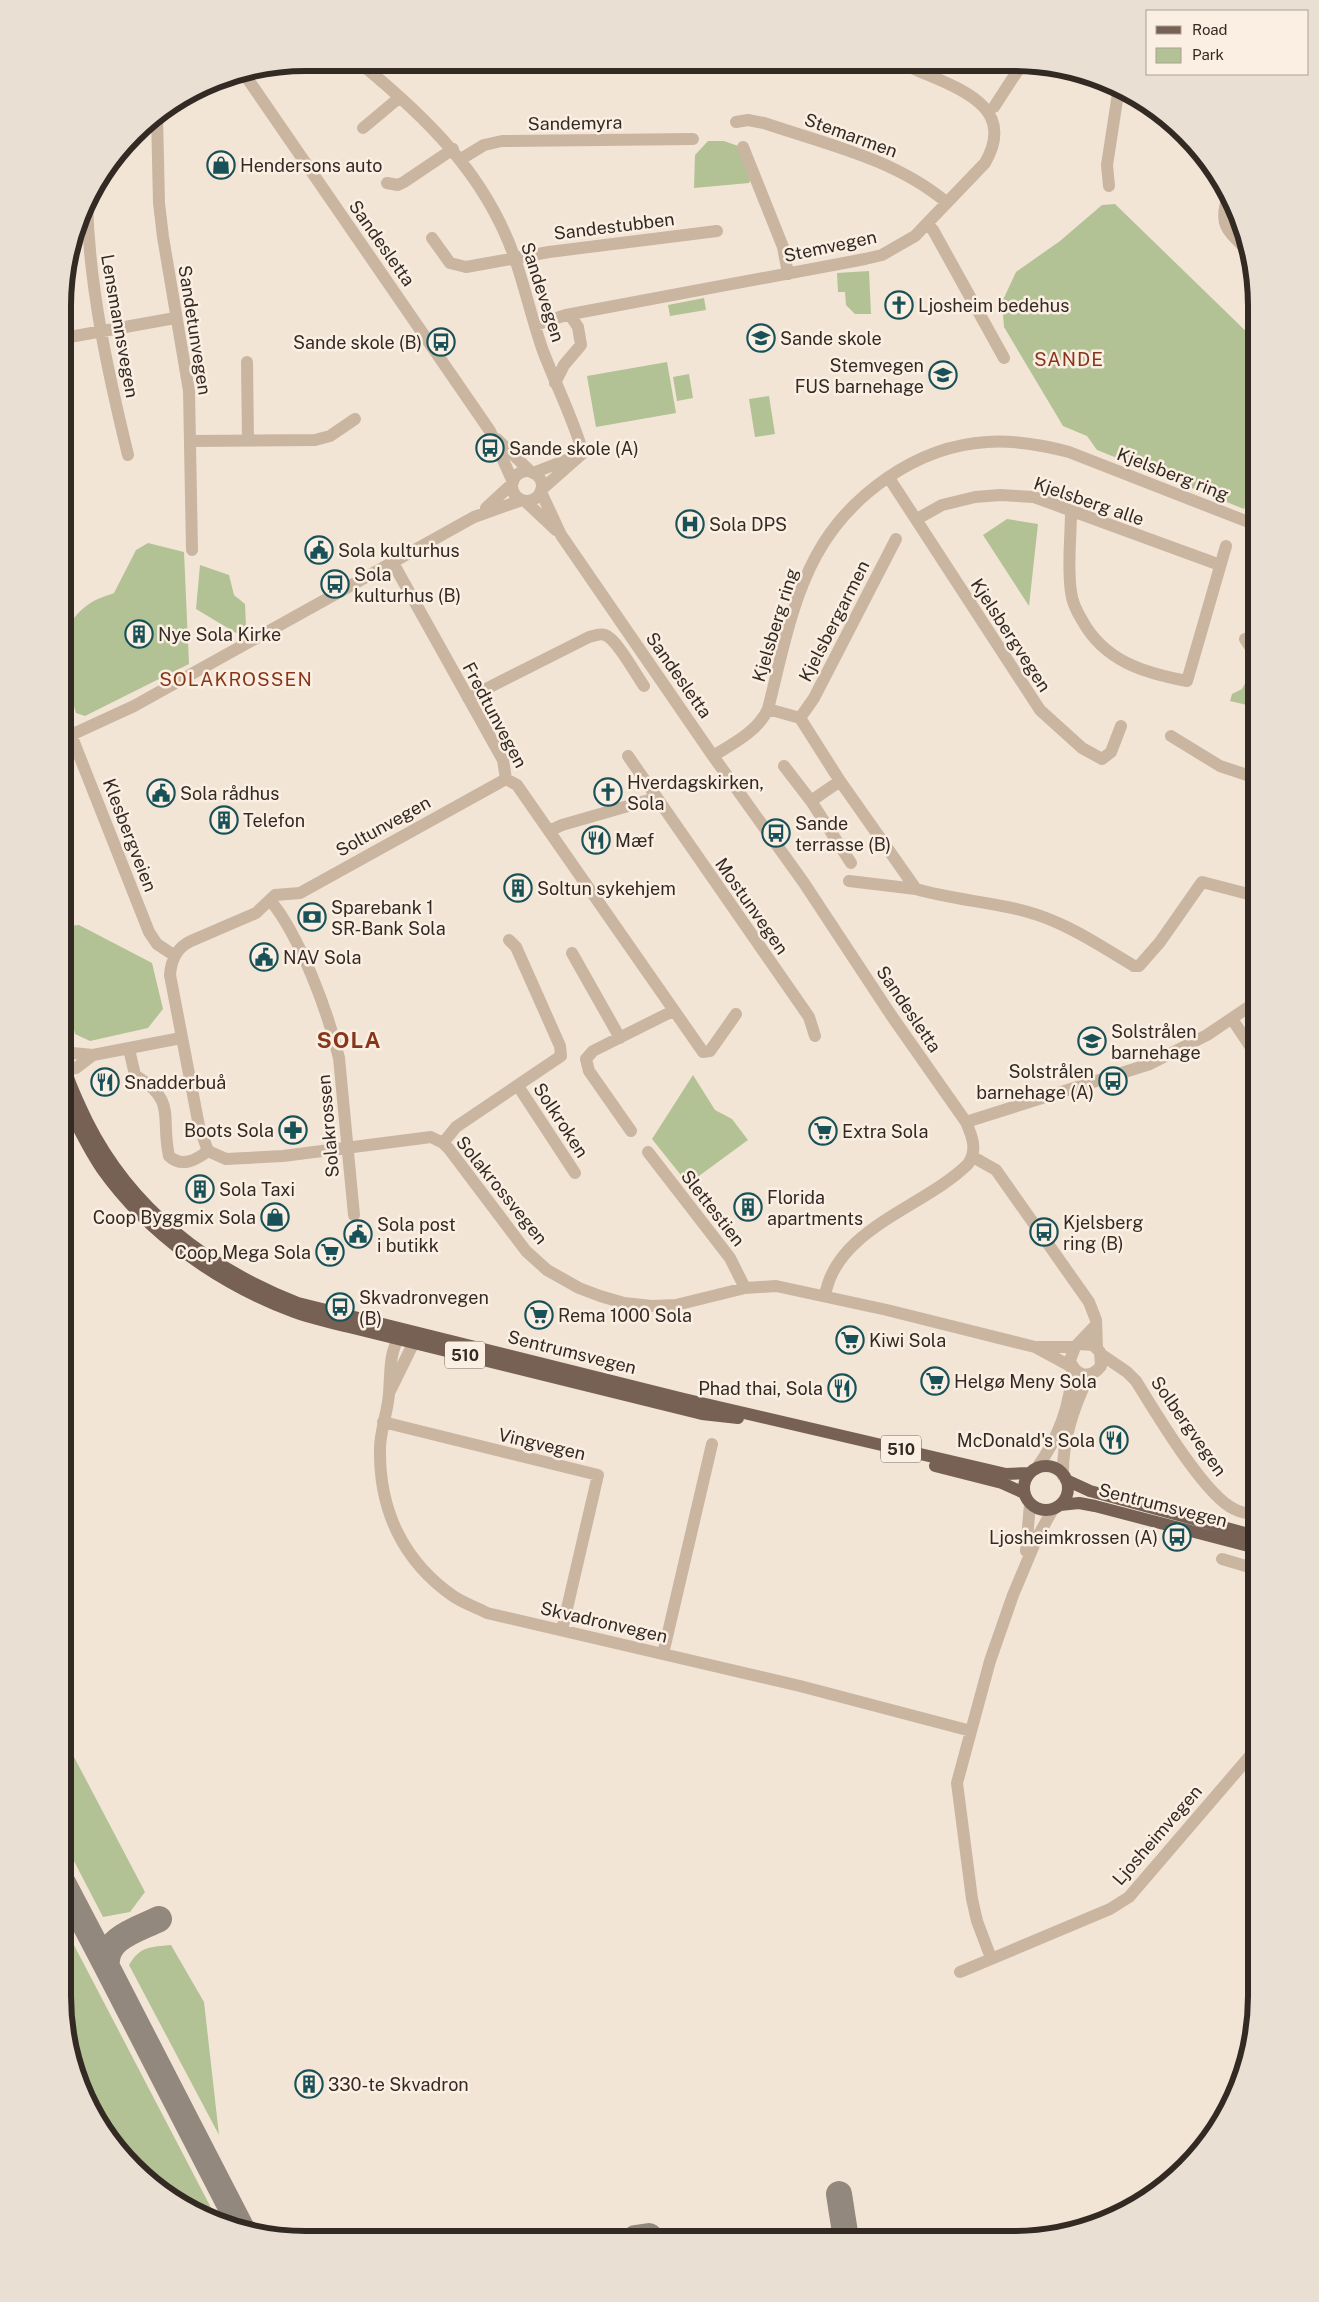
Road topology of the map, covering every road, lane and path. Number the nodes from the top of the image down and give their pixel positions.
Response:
1 (369, 71) edge
2 (918, 71) edge
3 (1017, 71) edge
4 (248, 79) edge
5 (1118, 96) edge
6 (400, 97) junction
7 (994, 108) dead end
8 (736, 122) dead end
9 (157, 125) edge
10 (363, 128) dead end
11 (694, 139) dead end
12 (742, 147) dead end
13 (457, 154) junction
14 (386, 183) dead end
15 (1109, 186) dead end
16 (946, 202) junction
17 (1225, 206) edge
18 (88, 221) edge
19 (927, 224) junction
20 (717, 231) dead end
21 (432, 238) dead end
22 (1237, 238) edge
23 (515, 257) junction
24 (788, 274) junction
25 (566, 314) junction
26 (175, 318) junction
27 (535, 325) junction
28 (103, 332) junction
29 (71, 337) edge
30 (1004, 358) dead end
31 (247, 362) dead end
32 (555, 383) junction
33 (355, 419) dead end
34 (490, 431) junction
35 (248, 440) junction
36 (190, 442) junction
37 (583, 454) junction
38 (128, 455) dead end
39 (532, 473) junction
40 (889, 478) junction
41 (513, 483) junction
42 (541, 491) junction
43 (524, 501) junction
44 (1071, 511) junction
45 (474, 517) junction
46 (917, 519) junction
47 (1248, 522) edge
48 (561, 535) junction
49 (896, 539) dead end
50 (1226, 546) dead end
51 (192, 550) dead end
52 (393, 563) junction
53 (1220, 565) junction
54 (1244, 639) dead end
55 (1248, 645) edge
56 (644, 686) dead end
57 (468, 698) junction
58 (768, 708) junction
59 (800, 718) junction
60 (1120, 726) dead end
61 (71, 735) joint
62 (1171, 736) dead end
63 (628, 756) dead end
64 (713, 756) junction
65 (784, 766) dead end
66 (1248, 775) edge
67 (506, 779) junction
68 (840, 781) junction
69 (656, 798) junction
70 (811, 802) junction
71 (549, 831) junction
72 (851, 863) dead end
73 (849, 882) dead end
74 (916, 889) junction
75 (1248, 894) edge
76 (272, 897) junction
77 (509, 940) dead end
78 (572, 953) dead end
79 (175, 956) junction
80 (1248, 1008) edge
81 (673, 1011) junction
82 (736, 1014) dead end
83 (1232, 1019) junction
84 (815, 1036) dead end
85 (182, 1038) junction
86 (620, 1038) junction
87 (1248, 1043) edge
88 (129, 1049) junction
89 (71, 1055) edge
90 (93, 1055) junction
91 (71, 1068) edge
92 (71, 1084) edge
93 (518, 1086) junction
94 (71, 1113) edge
95 (966, 1122) junction
96 (631, 1131) dead end
97 (443, 1143) junction
98 (348, 1147) junction
99 (208, 1151) junction
100 (648, 1152) dead end
101 (973, 1157) junction
102 (575, 1173) dead end
103 (354, 1215) dead end
104 (745, 1288) junction
105 (825, 1296) junction
106 (1096, 1325) junction
107 (401, 1334) junction
108 (414, 1342) junction
109 (1078, 1346) junction
110 (1035, 1347) junction
111 (1100, 1351) junction
112 (1072, 1368) junction
113 (1120, 1368) junction
114 (1093, 1373) junction
115 (389, 1393) junction
116 (383, 1422) junction
117 (712, 1444) dead end
118 (1033, 1471) junction
119 (1064, 1478) junction
120 (1027, 1499) junction
121 (1057, 1507) junction
122 (1248, 1512) edge
123 (1248, 1534) edge
124 (1248, 1546) edge
125 (1222, 1560) dead end
126 (1248, 1567) edge
127 (1022, 1569) junction
128 (562, 1630) junction
129 (662, 1654) junction
130 (971, 1731) junction
131 (1248, 1758) edge
132 (991, 1958) junction
133 (960, 1972) dead end

1 - 6 street, Sandevegen
2 - 16 street, Stemvegen
3 - 7 street
4 - 34 street, Sandesletta
5 - 15 street
6 - 10 street
6 - 13 street, Sandevegen
8 - 16 street, Stemarmen
9 - 26 street, Sandetunvegen
11 - 13 street, Sandemyra
12 - 24 street
13 - 14 street
13 - 23 street, Sandevegen
16 - 19 street, Stemvegen
17 - 22 street
18 - 28 street, Lensmannsvegen
19 - 24 street, Stemvegen
19 - 30 street
20 - 23 street, Sandestubben
21 - 23 street, Sandestubben
23 - 27 street, Sandevegen
24 - 25 street, Stemvegen
25 - 27 street, Stemvegen
25 - 32 street
26 - 28 street
26 - 36 street, Sandetunvegen
27 - 32 street, Sandevegen
28 - 29 street
28 - 38 street, Lensmannsvegen
31 - 35 street
32 - 37 street, Sandevegen
33 - 35 street
34 - 39 street, Sandesletta
34 - 41 street, Sandesletta
35 - 36 street
36 - 51 street, Sandetunvegen
37 - 39 street
37 - 42 street
39 - 41 street
39 - 42 street, Sandesletta
40 - 46 street, Kjelsbergvegen
40 - 47 street, Kjelsberg ring
40 - 58 street, Kjelsberg ring
41 - 43 street, Sandesletta
41 - 45 street
42 - 43 street
42 - 48 street, Sandesletta
43 - 45 street
43 - 48 street, Sandesletta
44 - 46 street, Kjelsberg alle
44 - 53 street, Kjelsberg alle
44 - 53 street
45 - 52 street
46 - 60 street, Kjelsbergvegen
48 - 64 street, Sandesletta
49 - 59 street, Kjelsbergarmen
50 - 53 street
52 - 57 street, Fredtunvegen
52 - 61 street
54 - 55 street
56 - 57 street
57 - 67 street, Fredtunvegen
58 - 59 street
58 - 64 street, Kjelsberg ring
59 - 68 street
61 - 79 street, Klesbergveien
62 - 66 street
63 - 69 street, Mostunvegen
64 - 95 street, Sandesletta
65 - 70 street
67 - 71 street, Fredtunvegen
67 - 76 street, Soltunvegen
68 - 70 street
68 - 74 street
69 - 71 street
69 - 84 street, Mostunvegen
70 - 72 street
71 - 81 street, Fredtunvegen
73 - 74 street
74 - 75 street
76 - 79 street
76 - 98 street, Solakrossen
77 - 93 street, Solkroken
78 - 86 street
79 - 85 street
80 - 83 street
81 - 82 street, Fredtunvegen
81 - 86 street
83 - 87 street
83 - 95 street
85 - 88 street
85 - 99 street
86 - 96 street
88 - 90 street
88 - 99 street
89 - 90 street
90 - 91 street
92 - 107 main road, Sentrumsvegen / 510
93 - 97 street, Solkroken
93 - 102 street, Solkroken
94 - 107 main road, Sentrumsvegen / 510
95 - 101 street, Sandesletta
97 - 98 street, Solakrossvegen
97 - 104 street, Solakrossvegen
98 - 99 street, Solakrossvegen
98 - 103 street, Solakrossen
100 - 104 street, Slettestien
101 - 105 street
101 - 106 street
104 - 105 street, Solakrossvegen
105 - 110 street
106 - 109 street
106 - 111 street
107 - 108 street
107 - 115 street, Skvadronvegen
107 - 118 main road, Sentrumsvegen / 510
108 - 115 street, Skvadronvegen
108 - 120 main road, Sentrumsvegen / 510
109 - 110 street
109 - 111 street
109 - 112 street
110 - 112 street
111 - 113 street, Solbergvegen
111 - 114 street
112 - 114 street
112 - 118 street
113 - 114 street
113 - 122 street, Solbergvegen
114 - 119 street
115 - 116 street, Skvadronvegen
116 - 128 street, Skvadronvegen
116 - 128 street, Vingvegen
117 - 129 street
118 - 119 main road, Sentrumsvegen / 510
118 - 120 main road
119 - 121 main road
119 - 123 main road, Sentrumsvegen / 510
120 - 121 main road, Sentrumsvegen / 510
120 - 127 street
121 - 124 main road, Sentrumsvegen / 510
121 - 127 street
125 - 126 street
127 - 130 street
128 - 129 street, Skvadronvegen
129 - 130 street, Skvadronvegen
130 - 132 street
131 - 132 street, Ljosheimvegen
132 - 133 street, Ljosheimvegen

